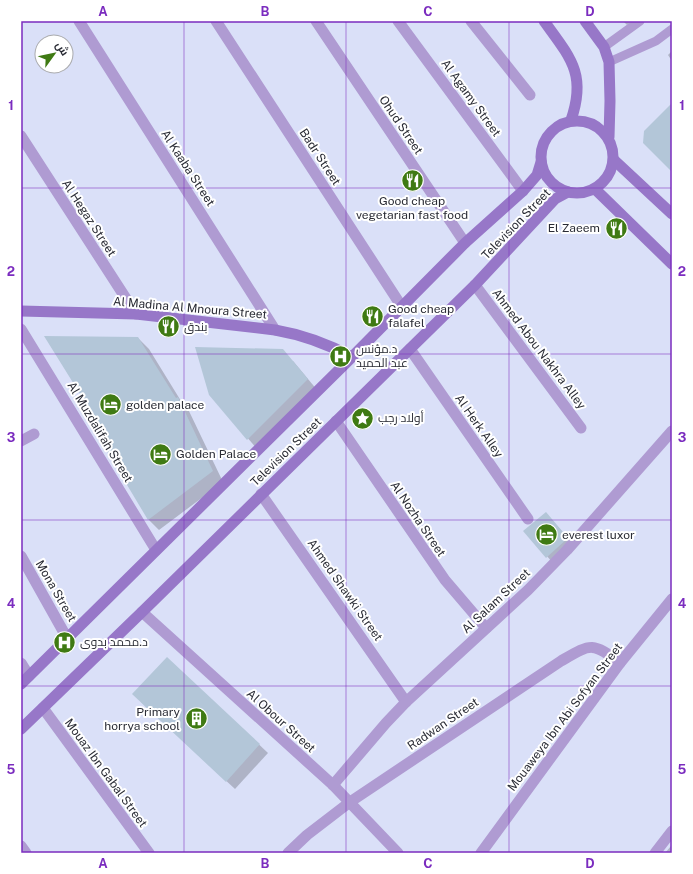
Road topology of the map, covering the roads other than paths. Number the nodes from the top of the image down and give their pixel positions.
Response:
1 (78, 21) edge
2 (216, 21) edge
3 (316, 21) edge
4 (398, 21) edge
5 (471, 21) edge
6 (544, 21) edge
7 (585, 21) edge
8 (640, 21) edge
9 (672, 29) edge
10 (604, 47) junction
11 (609, 62) junction
12 (530, 95) dead end
13 (571, 120) junction
14 (21, 136) edge
15 (609, 137) junction
16 (614, 160) junction
17 (540, 162) junction
18 (595, 189) junction
19 (523, 191) junction
20 (568, 192) junction
21 (672, 214) edge
22 (465, 243) junction
23 (672, 264) edge
24 (475, 285) junction
25 (402, 308) junction
26 (21, 311) edge
27 (136, 314) junction
28 (21, 328) edge
29 (275, 330) junction
30 (410, 349) junction
31 (352, 358) junction
32 (336, 421) junction
33 (581, 428) dead end
34 (672, 431) edge
35 (34, 434) dead end
36 (21, 441) edge
37 (261, 494) junction
38 (528, 519) dead end
39 (156, 550) junction
40 (21, 556) edge
41 (672, 599) edge
42 (142, 612) junction
43 (486, 628) junction
44 (68, 638) junction
45 (21, 663) edge
46 (620, 663) junction
47 (25, 680) edge
48 (406, 702) junction
49 (43, 708) junction
50 (21, 729) edge
51 (333, 785) junction
52 (350, 802) junction
53 (672, 831) edge
54 (21, 846) edge
55 (26, 853) edge
56 (149, 853) edge
57 (288, 853) edge
58 (398, 853) edge
59 (481, 853) edge
60 (655, 853) edge

1 - 29 street, Al Kaaba Street
2 - 25 street, Badr Street
3 - 22 street, Ohud Street
4 - 19 street, Al Agamy Street
5 - 12 street
6 - 13 main road
7 - 10 main road
8 - 10 lane
9 - 11 lane
10 - 11 main road
11 - 15 main road
13 - 15 main road
13 - 17 main road
14 - 27 street, Al Hegaz Street
15 - 16 main road
16 - 18 main road
16 - 21 main road
17 - 19 main road, Television Street
17 - 20 main road
18 - 20 main road
18 - 23 main road
19 - 22 main road, Television Street
20 - 24 main road, Television Street
22 - 25 main road, Television Street
24 - 30 main road, Television Street
24 - 33 street, Ahmed Abou Nakhra Alley
25 - 31 main road, Television Street
26 - 27 main road, Al Madina Al Mnoura Street
27 - 29 main road, Al Madina Al Mnoura Street
28 - 39 street, Al Muzdalifah Street
29 - 31 main road, Al Madina Al Mnoura Street
30 - 32 main road, Television Street
30 - 38 street, Al Herk Alley
31 - 39 main road, Television Street
32 - 37 main road, Television Street
32 - 43 street, Al Nozha Street
34 - 43 street, Al Salam Street
35 - 36 street
37 - 42 main road, Television Street
37 - 48 street, Ahmed Shawki Street
39 - 44 main road, Television Street
40 - 44 street, Mona Street
41 - 46 street, Mouaweya Ibn Abi Sofyan Street
42 - 49 main road, Television Street
42 - 51 street, Al Obour Street
43 - 48 street, Al Salam Street
44 - 47 main road, Television Street
45 - 47 street
46 - 52 street, Radwan Street
46 - 59 street, Mouaweya Ibn Abi Sofyan Street
48 - 51 street, Al Salam Street
49 - 50 main road, Television Street
49 - 56 street, Mouaz Ibn Gabal Street
51 - 52 street, Al Obour Street
52 - 57 street, Radwan Street
52 - 58 street, Al Obour Street
53 - 60 street
54 - 55 street

